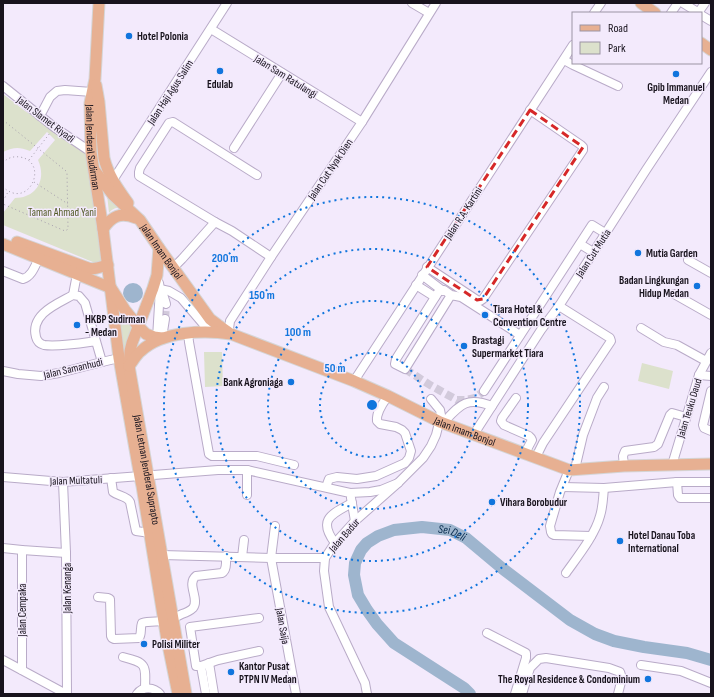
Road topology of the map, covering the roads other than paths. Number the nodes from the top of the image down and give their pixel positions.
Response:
1 (99, 3) edge
2 (227, 3) edge
3 (412, 3) edge
4 (601, 3) edge
5 (641, 3) edge
6 (678, 3) edge
7 (683, 3) edge
8 (431, 6) edge
9 (595, 12) edge
10 (654, 12) edge
11 (673, 12) edge
12 (696, 12) edge
13 (702, 16) edge
14 (711, 21) edge
15 (211, 29) junction
16 (572, 48) edge
17 (564, 60) junction
18 (708, 72) edge
19 (282, 73) junction
20 (95, 79) junction
21 (3, 86) edge
22 (618, 86) dead end
23 (92, 92) junction
24 (530, 110) junction
25 (40, 116) junction
26 (362, 122) junction
27 (234, 148) dead end
28 (91, 152) junction
29 (93, 168) junction
30 (257, 174) dead end
31 (113, 180) junction
32 (140, 220) junction
33 (215, 222) junction
34 (103, 229) junction
35 (605, 233) junction
36 (3, 236) edge
37 (3, 244) edge
38 (580, 244) junction
39 (158, 248) junction
40 (593, 252) junction
41 (271, 257) junction
42 (39, 258) junction
43 (688, 260) dead end
44 (108, 265) junction
45 (427, 267) junction
46 (174, 268) junction
47 (3, 270) edge
48 (711, 273) edge
49 (77, 274) junction
50 (157, 275) junction
51 (422, 276) junction
52 (416, 285) junction
53 (110, 288) junction
54 (160, 289) junction
55 (443, 290) junction
56 (674, 294) dead end
57 (73, 295) junction
58 (451, 295) junction
59 (435, 297) junction
60 (475, 303) junction
61 (166, 304) tunnel mouth
62 (559, 306) junction
63 (537, 308) junction
64 (711, 315) edge
65 (550, 317) junction
66 (165, 319) tunnel mouth
67 (528, 322) junction
68 (138, 326) junction
69 (641, 328) dead end
70 (541, 330) junction
71 (210, 332) junction
72 (188, 333) junction
73 (231, 334) junction
74 (520, 335) junction
75 (160, 338) junction
76 (96, 341) junction
77 (711, 353) edge
78 (120, 358) junction
79 (706, 361) junction
80 (102, 362) junction
81 (129, 366) junction
82 (3, 371) edge
83 (699, 375) junction
84 (711, 376) edge
85 (354, 381) junction
86 (604, 386) dead end
87 (484, 391) tunnel mouth
88 (711, 391) edge
89 (388, 396) junction
90 (516, 398) dead end
91 (431, 399) dead end
92 (492, 406) junction
93 (686, 417) junction
94 (442, 422) junction
95 (711, 432) edge
96 (474, 434) junction
97 (531, 455) junction
98 (711, 464) edge
99 (294, 465) dead end
100 (672, 465) junction
101 (624, 466) junction
102 (572, 469) junction
103 (247, 470) junction
104 (144, 476) junction
105 (3, 477) edge
106 (111, 478) junction
107 (63, 482) junction
108 (677, 482) junction
109 (711, 482) edge
110 (398, 483) junction
111 (326, 487) junction
112 (563, 487) junction
113 (604, 488) junction
114 (350, 493) junction
115 (247, 495) dead end
116 (711, 498) edge
117 (352, 503) junction
118 (355, 521) junction
119 (275, 526) dead end
120 (150, 533) junction
121 (591, 536) junction
122 (244, 540) dead end
123 (335, 543) junction
124 (3, 548) edge
125 (22, 550) junction
126 (66, 553) junction
127 (162, 555) junction
128 (226, 556) junction
129 (242, 557) junction
130 (271, 558) junction
131 (325, 558) junction
132 (566, 573) dead end
133 (98, 597) dead end
134 (259, 618) dead end
135 (168, 620) junction
136 (190, 627) junction
137 (175, 631) junction
138 (487, 632) dead end
139 (259, 651) dead end
140 (123, 657) dead end
141 (3, 660) edge
142 (205, 665) junction
143 (641, 665) dead end
144 (22, 670) junction
145 (711, 683) edge
146 (145, 688) junction
147 (66, 694) edge
148 (137, 694) edge
149 (160, 694) edge
150 (178, 694) edge
151 (186, 694) edge
152 (206, 694) edge
153 (214, 694) edge
154 (296, 694) edge
155 (367, 694) edge
156 (515, 694) edge
157 (522, 694) edge
158 (618, 694) edge

1 - 20 main road, Jalan Jenderal Sudirman
2 - 15 street, Jalan Haji Agus Salim
3 - 8 street
4 - 9 street
5 - 10 main road
6 - 11 street
7 - 12 street
8 - 26 street, Jalan Cut Nyak Dien
13 - 14 street
15 - 19 street, Jalan Sam Ratulangi
15 - 31 street, Jalan Haji Agus Salim
16 - 17 street, Jalan R.A. Kartini
17 - 22 street
17 - 24 street, Jalan R.A. Kartini
18 - 35 street, Jalan Cut Mutia
19 - 26 street, Jalan Sam Ratulangi
19 - 27 street
20 - 23 main road, Jalan Jenderal Sudirman
20 - 31 main road, Jalan Jenderal Sudirman
21 - 25 street, Jalan Slamet Riyadi
23 - 25 street
23 - 28 main road, Jalan Jenderal Sudirman
24 - 45 street, Jalan R.A. Kartini
24 - 60 street
25 - 28 street, Jalan Slamet Riyadi
26 - 41 street, Jalan Cut Nyak Dien
28 - 29 main road, Jalan Jenderal Sudirman
29 - 32 main road, Jalan Imam Bonjol
29 - 34 main road, Jalan Jenderal Sudirman
30 - 33 street
31 - 32 main road, Jalan Jenderal Sudirman
32 - 34 main road
32 - 39 main road, Jalan Imam Bonjol
33 - 41 street
33 - 46 street
34 - 44 main road, Jalan Jenderal Sudirman
35 - 38 street
35 - 40 street, Jalan Cut Mutia
36 - 44 main road
37 - 42 main road
38 - 40 street
38 - 63 street
39 - 46 main road, Jalan Imam Bonjol
39 - 50 main road, Jalan Letnan Jenderal Suprapto
40 - 62 street, Jalan Cut Mutia
41 - 73 street, Jalan Cut Nyak Dien
42 - 47 street
42 - 49 main road
43 - 48 street
44 - 53 main road, Jalan Jenderal Sudirman
45 - 51 street, Jalan R.A. Kartini
45 - 60 street
46 - 73 main road, Jalan Imam Bonjol
49 - 53 main road
49 - 57 street
50 - 54 street
50 - 68 main road, Jalan Letnan Jenderal Suprapto
51 - 52 street, Jalan R.A. Kartini
51 - 55 street
52 - 59 street
52 - 85 street, Jalan R.A. Kartini
53 - 68 main road
53 - 78 main road, Jalan Letnan Jenderal Suprapto
54 - 61 street
54 - 71 street
54 - 75 street
55 - 58 street
55 - 59 street
56 - 64 street
57 - 76 street
57 - 76 street
58 - 59 street
58 - 60 street
60 - 74 street
62 - 65 street, Jalan Cut Mutia
62 - 97 street
63 - 65 street
63 - 67 street
65 - 70 street, Jalan Cut Mutia
66 - 75 street
67 - 70 street
67 - 74 street
68 - 75 main road
68 - 81 main road, Jalan Letnan Jenderal Suprapto
69 - 79 street
70 - 92 street, Jalan Cut Mutia
71 - 72 main road, Jalan Imam Bonjol
71 - 73 main road, Jalan Imam Bonjol
72 - 75 main road, Jalan Imam Bonjol
72 - 99 street
73 - 85 main road, Jalan Imam Bonjol
74 - 87 street
75 - 81 main road, Jalan Imam Bonjol
76 - 80 street
77 - 79 street, Jalan Teuku Daud
78 - 80 street, Jalan Samanhudi
78 - 104 main road, Jalan Letnan Jenderal Suprapto
79 - 83 street, Jalan Teuku Daud
80 - 82 street, Jalan Samanhudi
81 - 104 main road, Jalan Letnan Jenderal Suprapto
83 - 84 street
83 - 93 street, Jalan Teuku Daud
85 - 89 main road, Jalan Imam Bonjol
86 - 102 street
88 - 95 street
89 - 94 main road, Jalan Imam Bonjol
89 - 111 street
90 - 97 street
91 - 94 street
92 - 94 street
92 - 96 street, Jalan Cut Mutia
93 - 100 street, Jalan Teuku Daud
93 - 101 street
94 - 96 main road, Jalan Imam Bonjol
94 - 110 street, Jalan Badur
96 - 97 main road, Jalan Imam Bonjol
97 - 102 main road, Jalan Imam Bonjol
98 - 100 main road, Jalan Imam Bonjol
100 - 101 main road, Jalan Imam Bonjol
101 - 102 main road, Jalan Imam Bonjol
102 - 112 street
103 - 104 street, Jalan Multatuli
103 - 111 street, Jalan Multatuli
103 - 115 street
104 - 106 street, Jalan Multatuli
104 - 120 main road, Jalan Letnan Jenderal Suprapto
104 - 127 main road, Jalan Letnan Jenderal Suprapto
105 - 107 street, Jalan Multatuli
106 - 107 street, Jalan Multatuli
106 - 120 street
107 - 126 street, Jalan Kenanga
108 - 109 street
108 - 113 street
108 - 116 street
110 - 114 street, Jalan Multatuli
110 - 118 street, Jalan Badur
111 - 114 street, Jalan Multatuli
112 - 113 street
112 - 121 street
113 - 121 street
114 - 117 street
117 - 118 street
117 - 123 street
118 - 123 street, Jalan Badur
119 - 130 street, Jalan Saija
120 - 135 main road, Jalan Letnan Jenderal Suprapto
121 - 132 street
122 - 129 street
123 - 131 street, Jalan Badur
124 - 125 street
125 - 126 street
125 - 144 street, Jalan Cempaka
126 - 147 street, Jalan Kenanga
127 - 128 street
127 - 135 main road, Jalan Letnan Jenderal Suprapto
128 - 129 street
128 - 135 street
129 - 130 street
130 - 131 street
130 - 154 street, Jalan Saija
131 - 155 street, Jalan Badur
133 - 135 street
134 - 136 street
135 - 137 main road, Jalan Letnan Jenderal Suprapto
135 - 150 main road, Jalan Letnan Jenderal Suprapto
136 - 137 street
136 - 142 street
137 - 151 main road, Jalan Letnan Jenderal Suprapto
138 - 156 street
139 - 142 street
140 - 146 street
141 - 144 street
142 - 152 street
142 - 153 street
143 - 145 street
144 - 147 street
146 - 148 street
146 - 149 street
157 - 158 street

